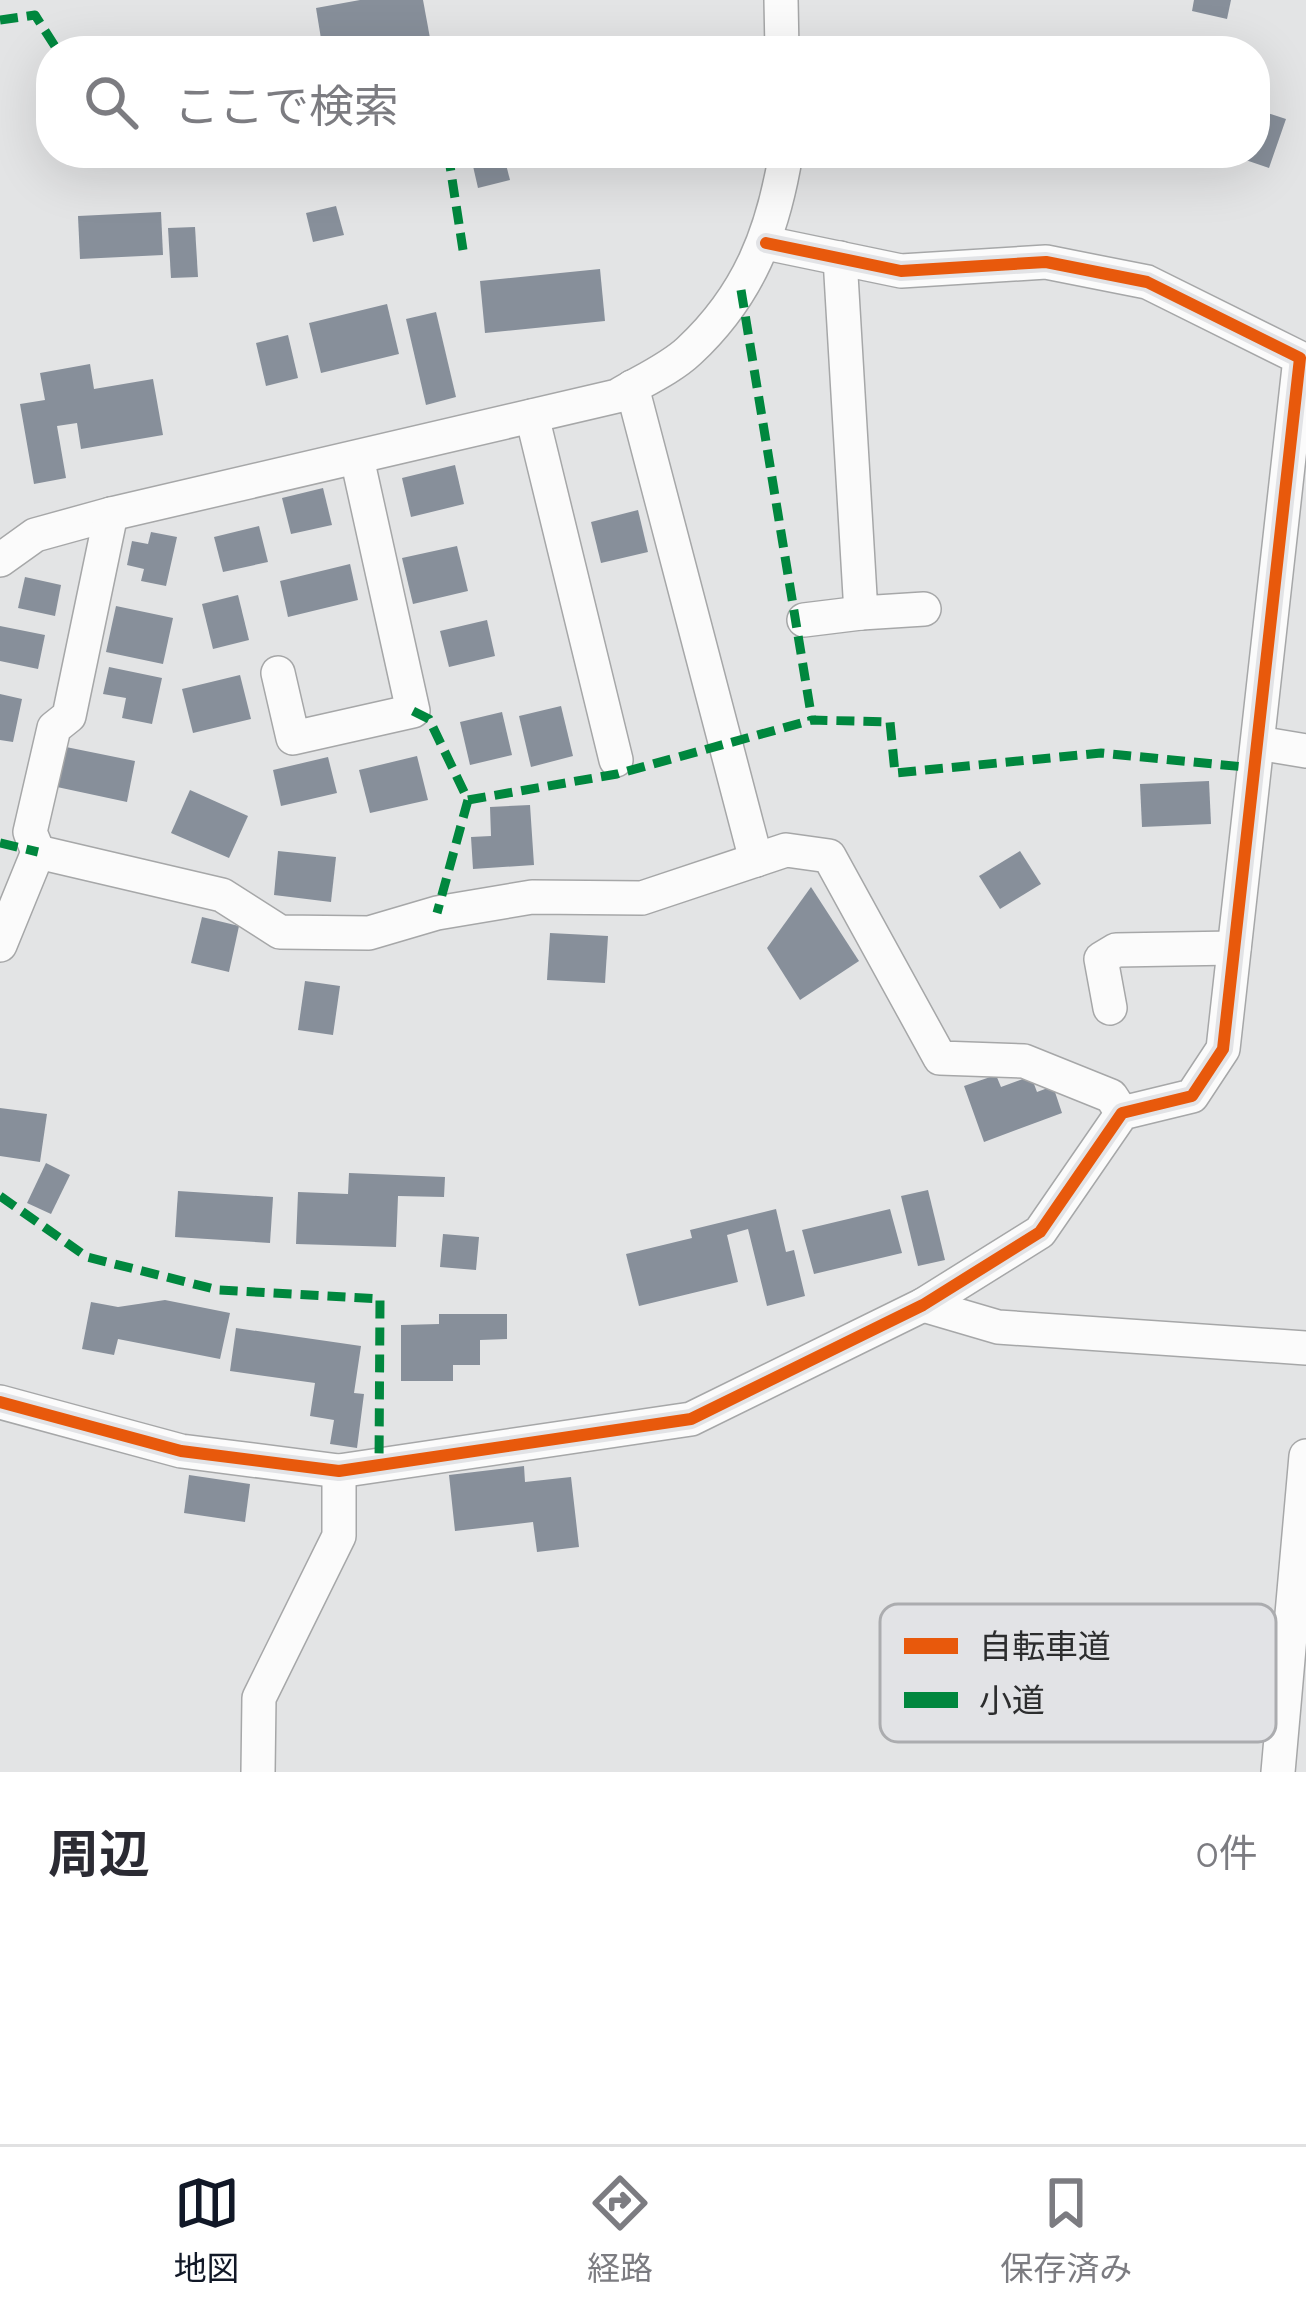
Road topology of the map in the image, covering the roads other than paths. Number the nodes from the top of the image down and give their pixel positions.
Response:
1 (781, 0) edge
2 (782, 36) edge
3 (784, 168) edge
4 (766, 243) junction
5 (840, 258) junction
6 (1303, 358) edge
7 (632, 387) junction
8 (532, 416) junction
9 (357, 458) junction
10 (111, 514) junction
11 (0, 560) edge
12 (924, 609) dead end
13 (861, 613) junction
14 (804, 620) dead end
15 (278, 673) dead end
16 (1258, 743) junction
17 (1306, 751) edge
18 (616, 760) dead end
19 (38, 852) junction
20 (756, 860) junction
21 (0, 945) edge
22 (1234, 948) junction
23 (1110, 1008) dead end
24 (1121, 1113) junction
25 (923, 1305) junction
26 (1306, 1348) edge
27 (0, 1402) edge
28 (1306, 1456) edge
29 (339, 1471) junction
30 (258, 1772) edge
31 (1278, 1772) edge

1 - 2 street
3 - 4 street
4 - 5 street
4 - 7 street
5 - 6 street
5 - 13 street
6 - 16 street
7 - 8 street
7 - 20 street
8 - 9 street
8 - 18 street
9 - 10 street
9 - 15 street
10 - 11 street
10 - 19 street
12 - 13 street
13 - 14 street
16 - 17 street
16 - 22 street
19 - 20 street
19 - 21 street
20 - 24 street
22 - 23 street
22 - 24 street
24 - 25 street
25 - 26 street
25 - 29 street
27 - 29 street
28 - 31 street
29 - 30 street

